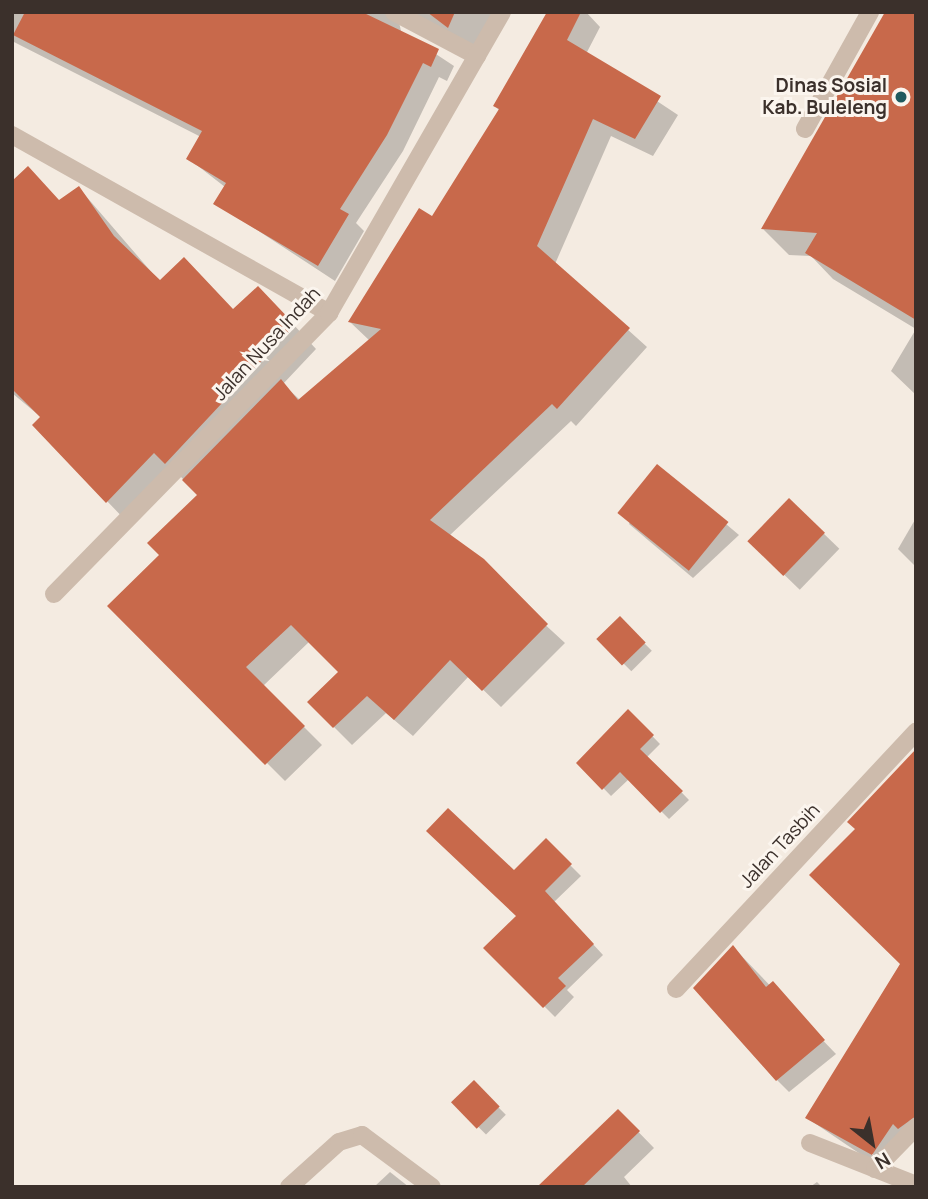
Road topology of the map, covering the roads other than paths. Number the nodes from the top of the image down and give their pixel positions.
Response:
1 (394, 12) edge
2 (502, 12) edge
3 (870, 12) edge
4 (477, 56) junction
5 (805, 129) dead end
6 (12, 135) edge
7 (329, 313) junction
8 (54, 594) dead end
9 (916, 732) edge
10 (676, 989) dead end
11 (916, 1127) edge
12 (810, 1143) dead end
13 (875, 1169) junction
14 (916, 1185) edge
15 (289, 1187) edge
16 (432, 1187) edge

1 - 4 street
2 - 4 street, Jalan Nusa Indah
3 - 5 street
4 - 7 street, Jalan Nusa Indah
6 - 7 street
7 - 8 street, Jalan Nusa Indah
9 - 10 street, Jalan Tasbih
11 - 13 street
12 - 13 street
13 - 14 street
15 - 16 street

